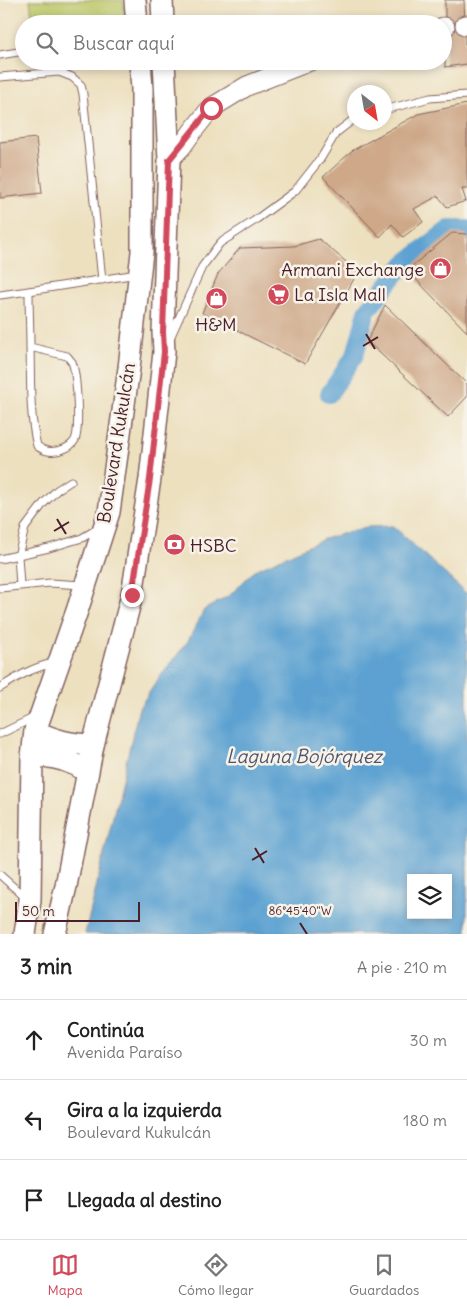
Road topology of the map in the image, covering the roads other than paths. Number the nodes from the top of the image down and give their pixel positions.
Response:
1 (135, 0) edge
2 (162, 0) edge
3 (136, 15) edge
4 (163, 15) edge
5 (15, 52) edge
6 (0, 55) edge
7 (141, 70) edge
8 (164, 70) edge
9 (287, 70) edge
10 (0, 77) edge
11 (467, 95) edge
12 (392, 108) edge
13 (347, 124) edge
14 (169, 160) junction
15 (140, 273) junction
16 (102, 280) junction
17 (28, 292) junction
18 (0, 295) edge
19 (30, 347) junction
20 (164, 352) junction
21 (71, 482) dead end
22 (105, 524) junction
23 (18, 556) junction
24 (0, 559) edge
25 (20, 585) junction
26 (85, 585) junction
27 (0, 588) edge
28 (59, 662) junction
29 (0, 688) edge
30 (39, 722) junction
31 (0, 734) edge
32 (93, 745) junction
33 (32, 757) junction
34 (87, 772) junction
35 (0, 875) edge
36 (30, 900) junction
37 (25, 934) edge
38 (55, 934) edge

1 - 3 main road
2 - 4 main road
5 - 6 lane
7 - 15 main road, Boulevard Kukulcán
8 - 14 main road, Boulevard Kukulcán
9 - 14 street
10 - 16 lane
11 - 12 lane
13 - 20 lane
14 - 20 main road, Boulevard Kukulcán
15 - 16 lane
15 - 22 main road, Boulevard Kukulcán
16 - 17 lane
17 - 18 lane
17 - 19 lane
19 - 19 lane
20 - 32 main road, Boulevard Kukulcán
21 - 23 lane
22 - 23 lane
22 - 26 main road, Boulevard Kukulcán
23 - 24 lane
23 - 25 lane
25 - 26 lane
25 - 27 lane
26 - 28 main road, Boulevard Kukulcán
28 - 29 lane
28 - 30 main road, Boulevard Kukulcán
30 - 31 lane
30 - 32 main road
30 - 33 main road, Boulevard Kukulcán
32 - 34 main road, Boulevard Kukulcán
33 - 34 main road
33 - 36 main road, Boulevard Kukulcán
34 - 38 main road, Boulevard Kukulcán
35 - 36 lane
36 - 37 main road, Boulevard Kukulcán

